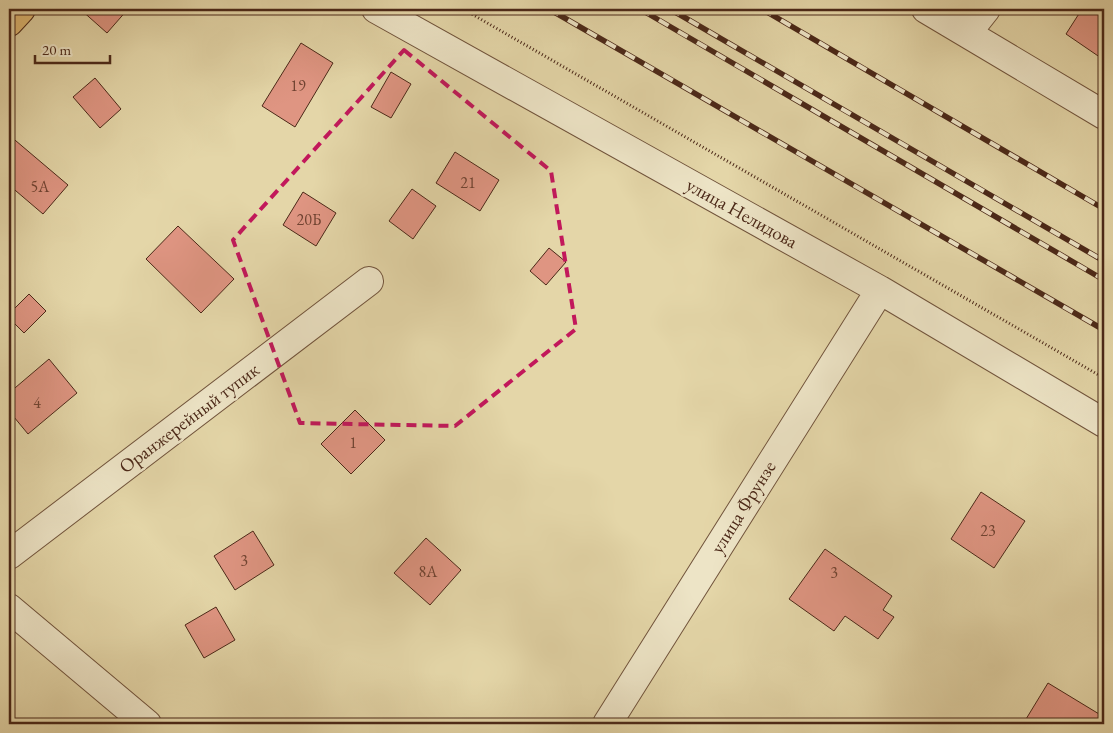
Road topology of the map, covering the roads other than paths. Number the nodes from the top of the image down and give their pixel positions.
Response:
1 (21, 9) edge
2 (376, 9) edge
3 (926, 9) edge
4 (986, 9) edge
5 (9, 22) edge
6 (967, 33) junction
7 (1104, 115) edge
8 (369, 281) dead end
9 (880, 290) junction
10 (1104, 423) edge
11 (9, 555) edge
12 (9, 608) edge
13 (147, 724) edge
14 (607, 724) edge

1 - 5 main road
2 - 9 street, улица Нелидова
3 - 6 street
4 - 6 street
6 - 7 street
8 - 11 street, Оранжерейный тупик
9 - 10 street, улица Нелидова
9 - 14 street, улица Фрунзе
12 - 13 street

